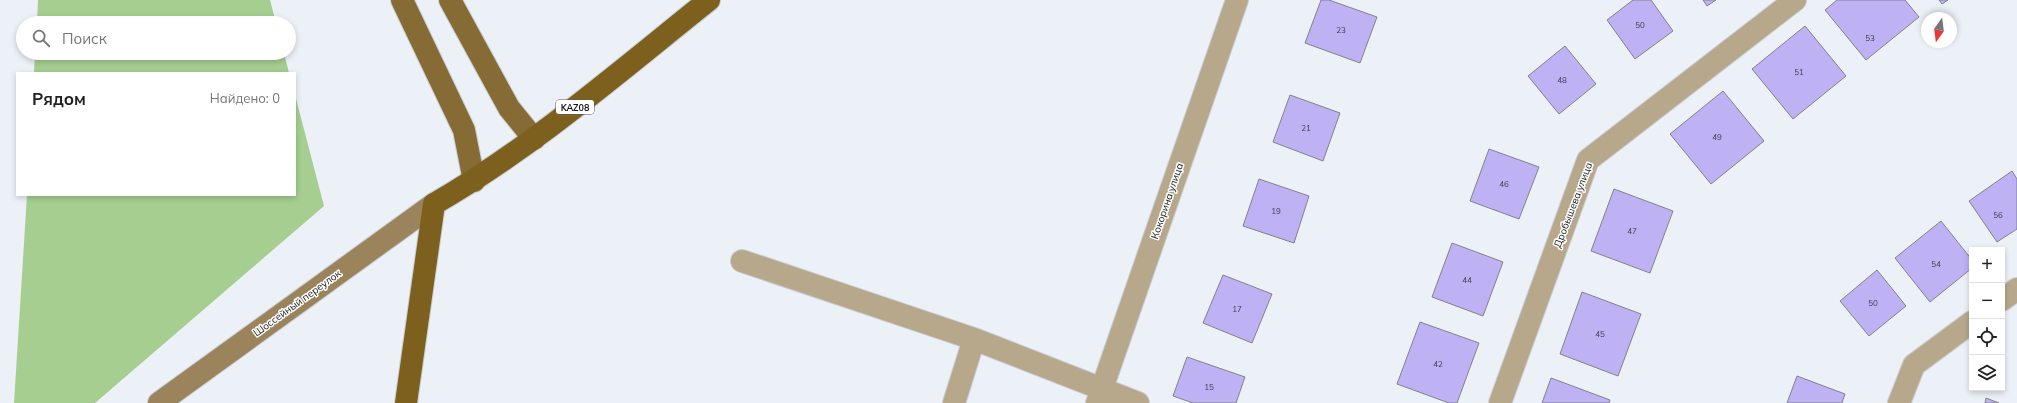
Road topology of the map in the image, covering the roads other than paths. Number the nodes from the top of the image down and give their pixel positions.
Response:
1 (402, 0) edge
2 (450, 0) edge
3 (709, 0) edge
4 (1237, 0) edge
5 (1795, 0) edge
6 (534, 139) junction
7 (474, 181) junction
8 (434, 204) junction
9 (742, 261) dead end
10 (2017, 290) edge
11 (2005, 298) edge
12 (1969, 324) edge
13 (974, 339) junction
14 (1099, 396) edge
15 (159, 403) edge
16 (406, 403) edge
17 (954, 403) edge
18 (1138, 403) edge
19 (1500, 403) edge
20 (1899, 403) edge

1 - 7 main road
2 - 6 main road
3 - 6 highway, KAZ08
4 - 14 street, Кокорина улица
5 - 19 street, Дробышева улица
6 - 7 highway, KAZ08
7 - 8 highway, KAZ08
8 - 15 main road, Шоссейный переулок
8 - 16 highway
9 - 13 street
10 - 11 street
12 - 20 street
13 - 14 street
13 - 17 street
14 - 18 street

